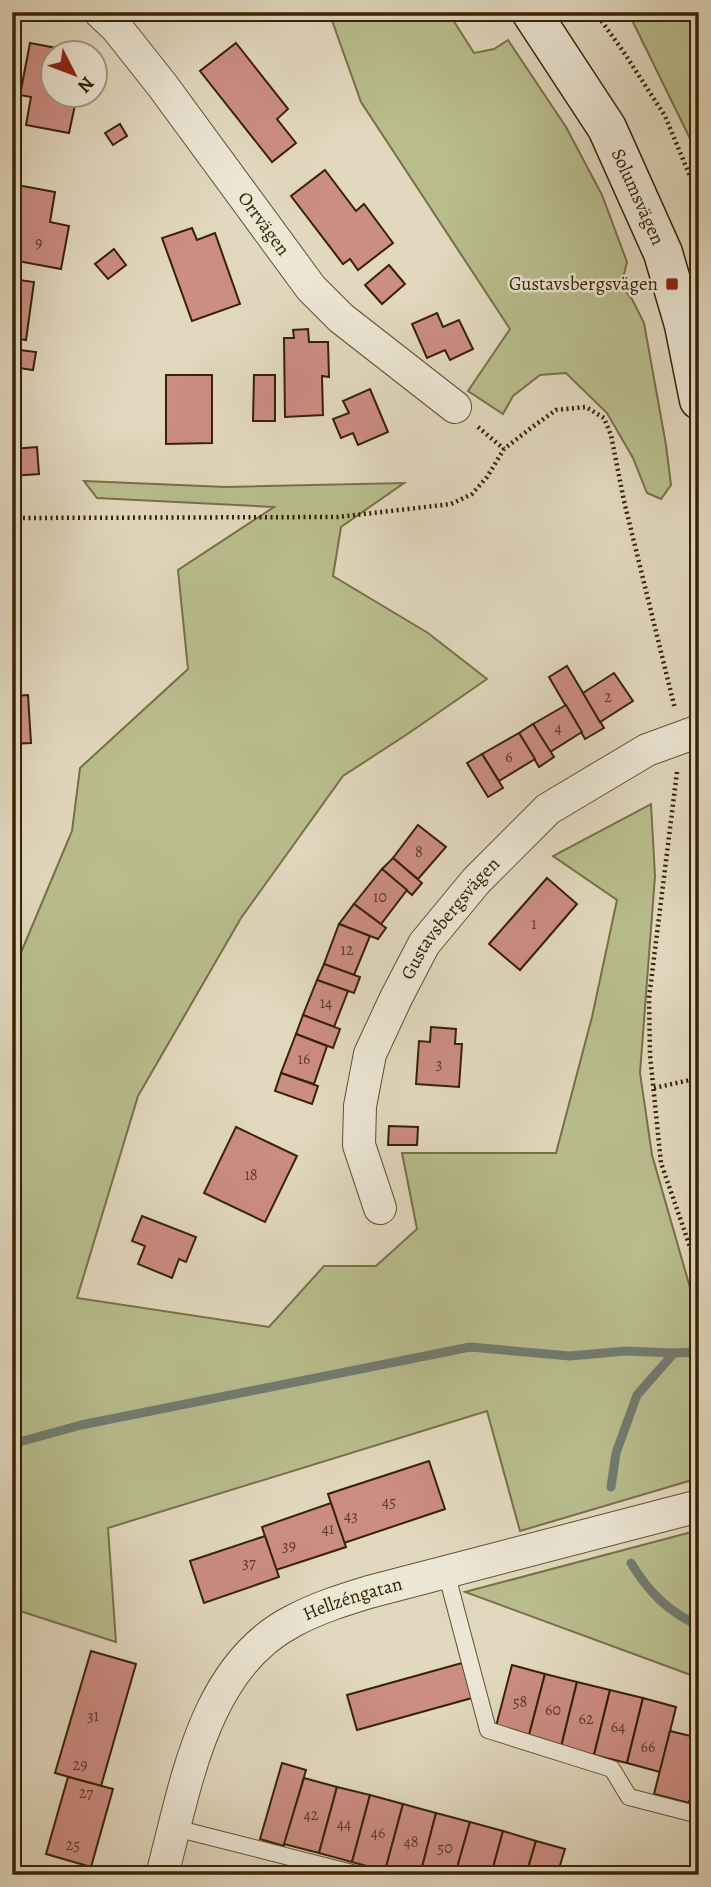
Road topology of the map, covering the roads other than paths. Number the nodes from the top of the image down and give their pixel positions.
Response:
1 (100, 12) edge
2 (531, 12) edge
3 (699, 400) edge
4 (455, 407) dead end
5 (688, 726) edge
6 (380, 1208) dead end
7 (699, 1506) edge
8 (446, 1572) junction
9 (699, 1815) edge
10 (175, 1828) junction
11 (162, 1875) edge
12 (360, 1875) edge

1 - 4 street, Orrvägen
2 - 3 main road, Solumsvägen
5 - 6 street, Gustavsbergsvägen
7 - 8 street, Hellzéngatan
8 - 9 lane
8 - 10 street, Hellzéngatan
10 - 11 street, Hellzéngatan
10 - 12 lane

